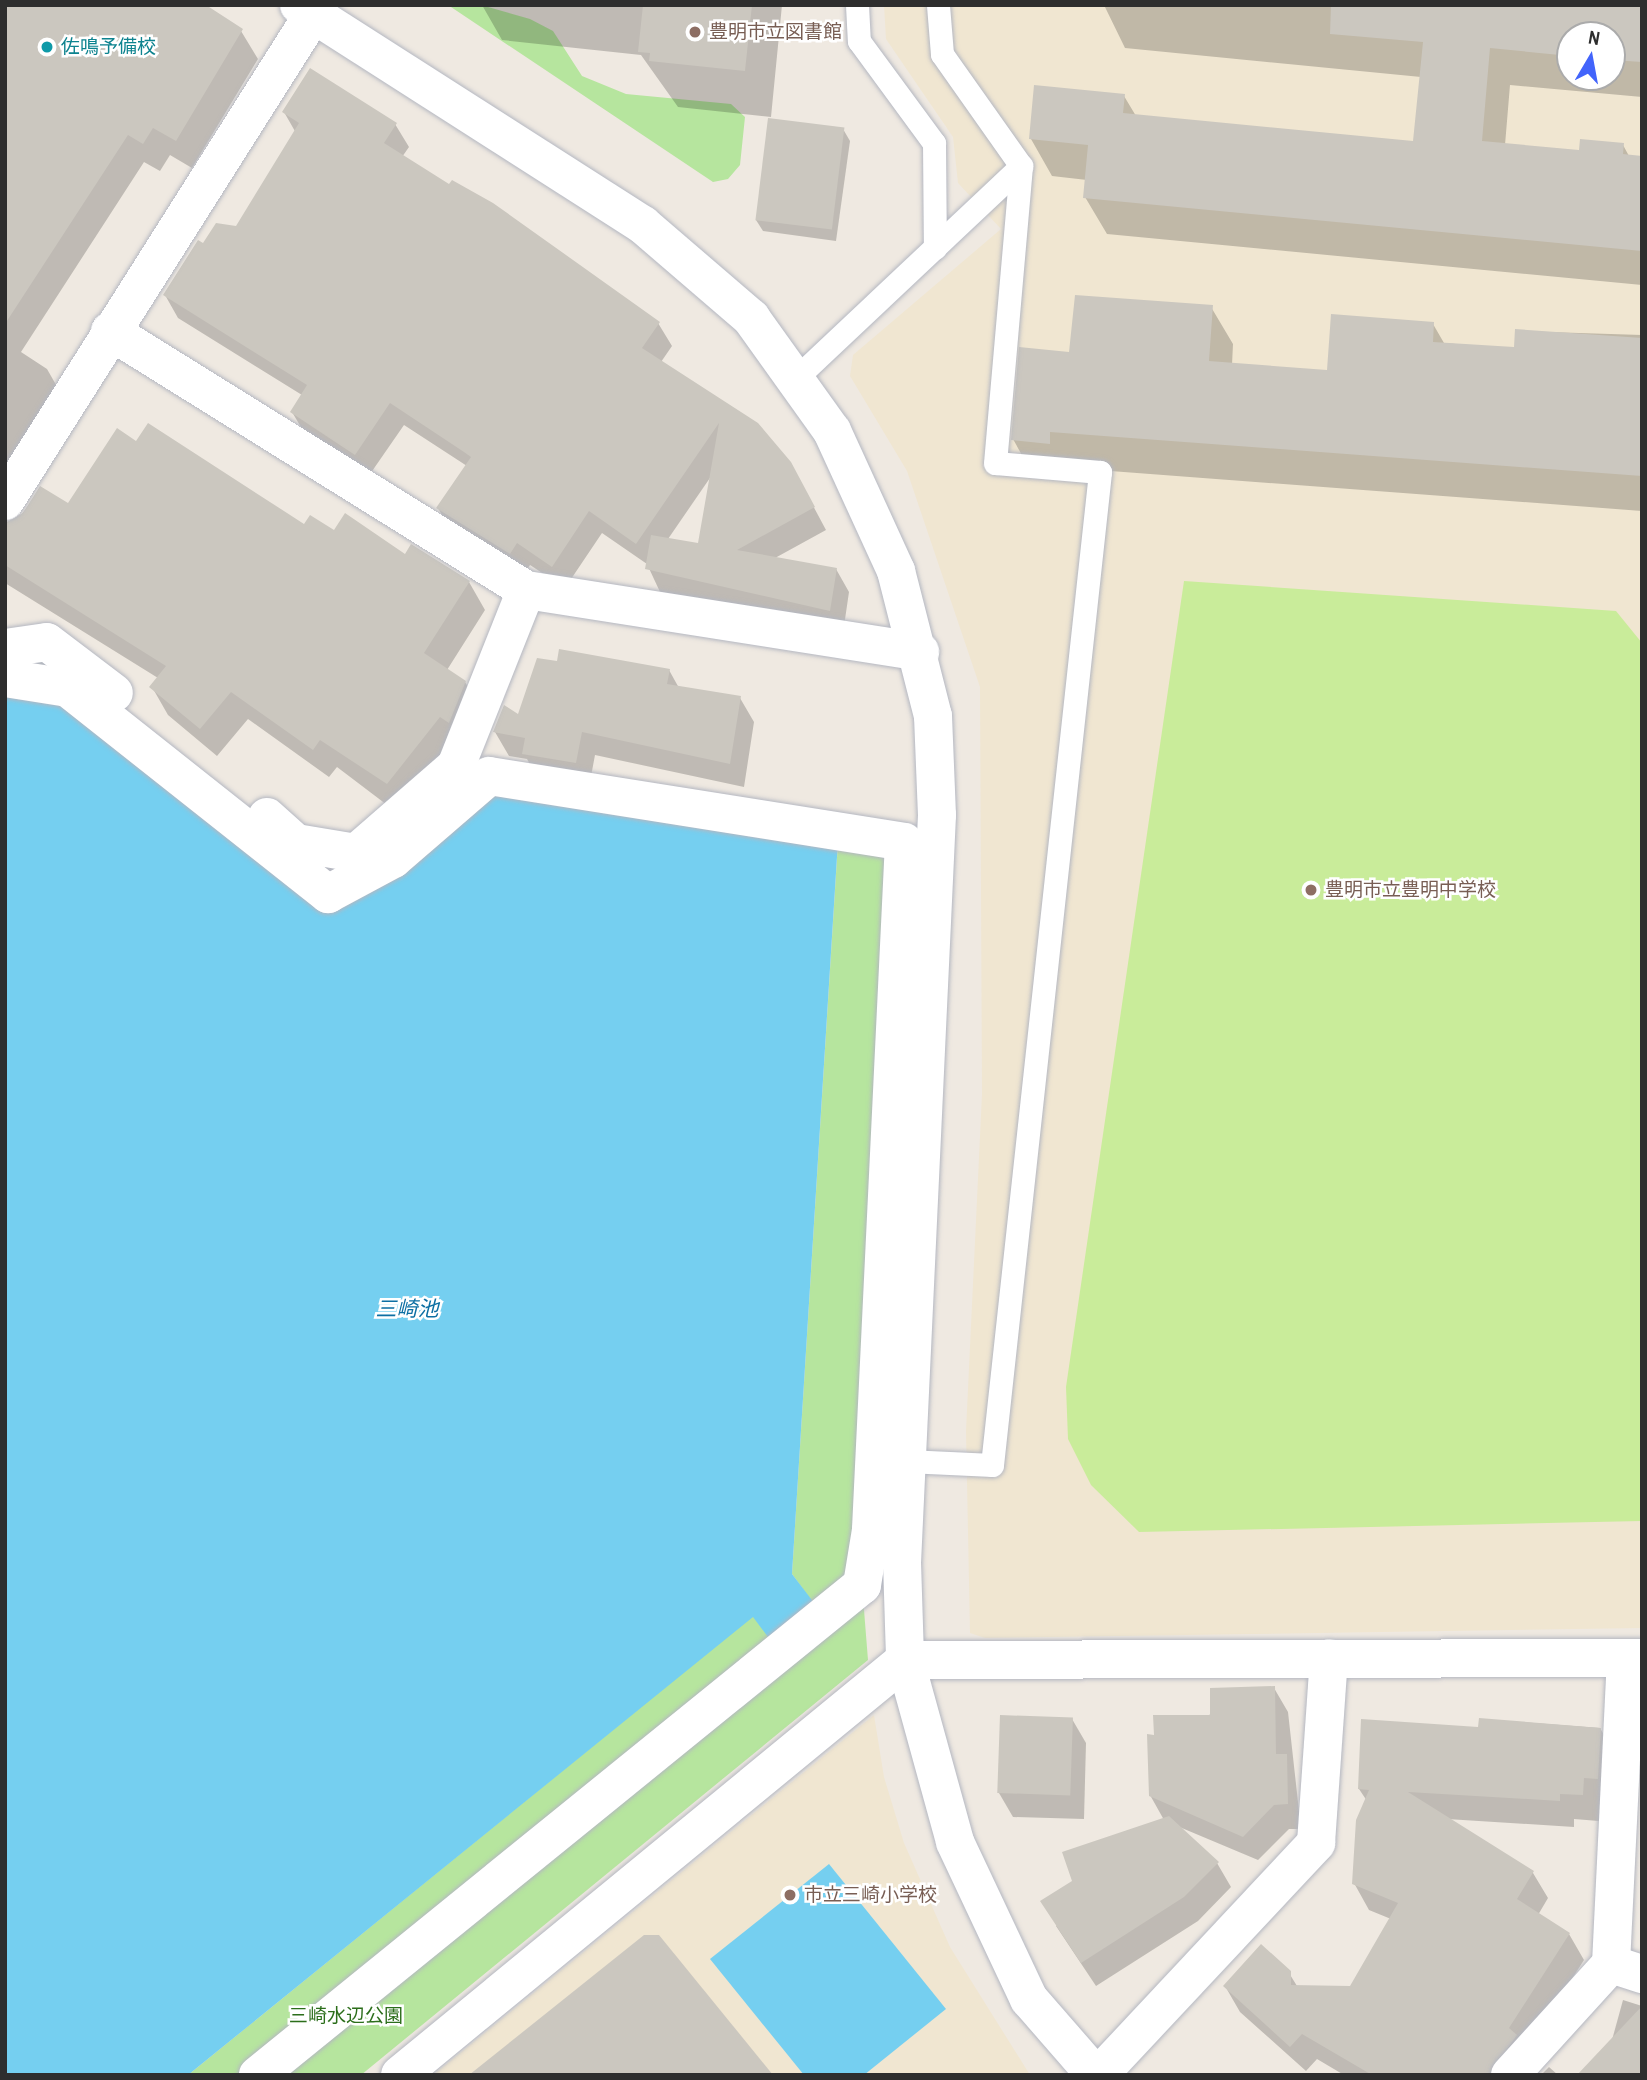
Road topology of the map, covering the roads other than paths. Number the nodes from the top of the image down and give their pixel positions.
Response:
1 (857, 5) edge
2 (938, 5) edge
3 (311, 8) edge
4 (1021, 166) junction
5 (935, 248) junction
6 (110, 331) junction
7 (795, 379) junction
8 (5, 501) edge
9 (526, 590) junction
10 (5, 649) edge
11 (920, 652) junction
12 (5, 678) edge
13 (907, 1461) junction
14 (1329, 1658) junction
15 (1634, 1658) edge
16 (905, 1660) junction
17 (1626, 1969) edge
18 (258, 2075) edge
19 (400, 2075) edge
20 (1097, 2075) edge
21 (1510, 2075) edge

1 - 5 lane
2 - 4 lane
3 - 6 street
3 - 7 street
4 - 5 lane
4 - 13 lane
5 - 7 lane
6 - 8 street
6 - 9 street
7 - 11 street
9 - 10 street
9 - 11 street
11 - 13 street
12 - 18 street
13 - 16 street
14 - 15 street
14 - 16 street
14 - 20 street
15 - 17 street
16 - 19 street
16 - 20 street
17 - 21 street

